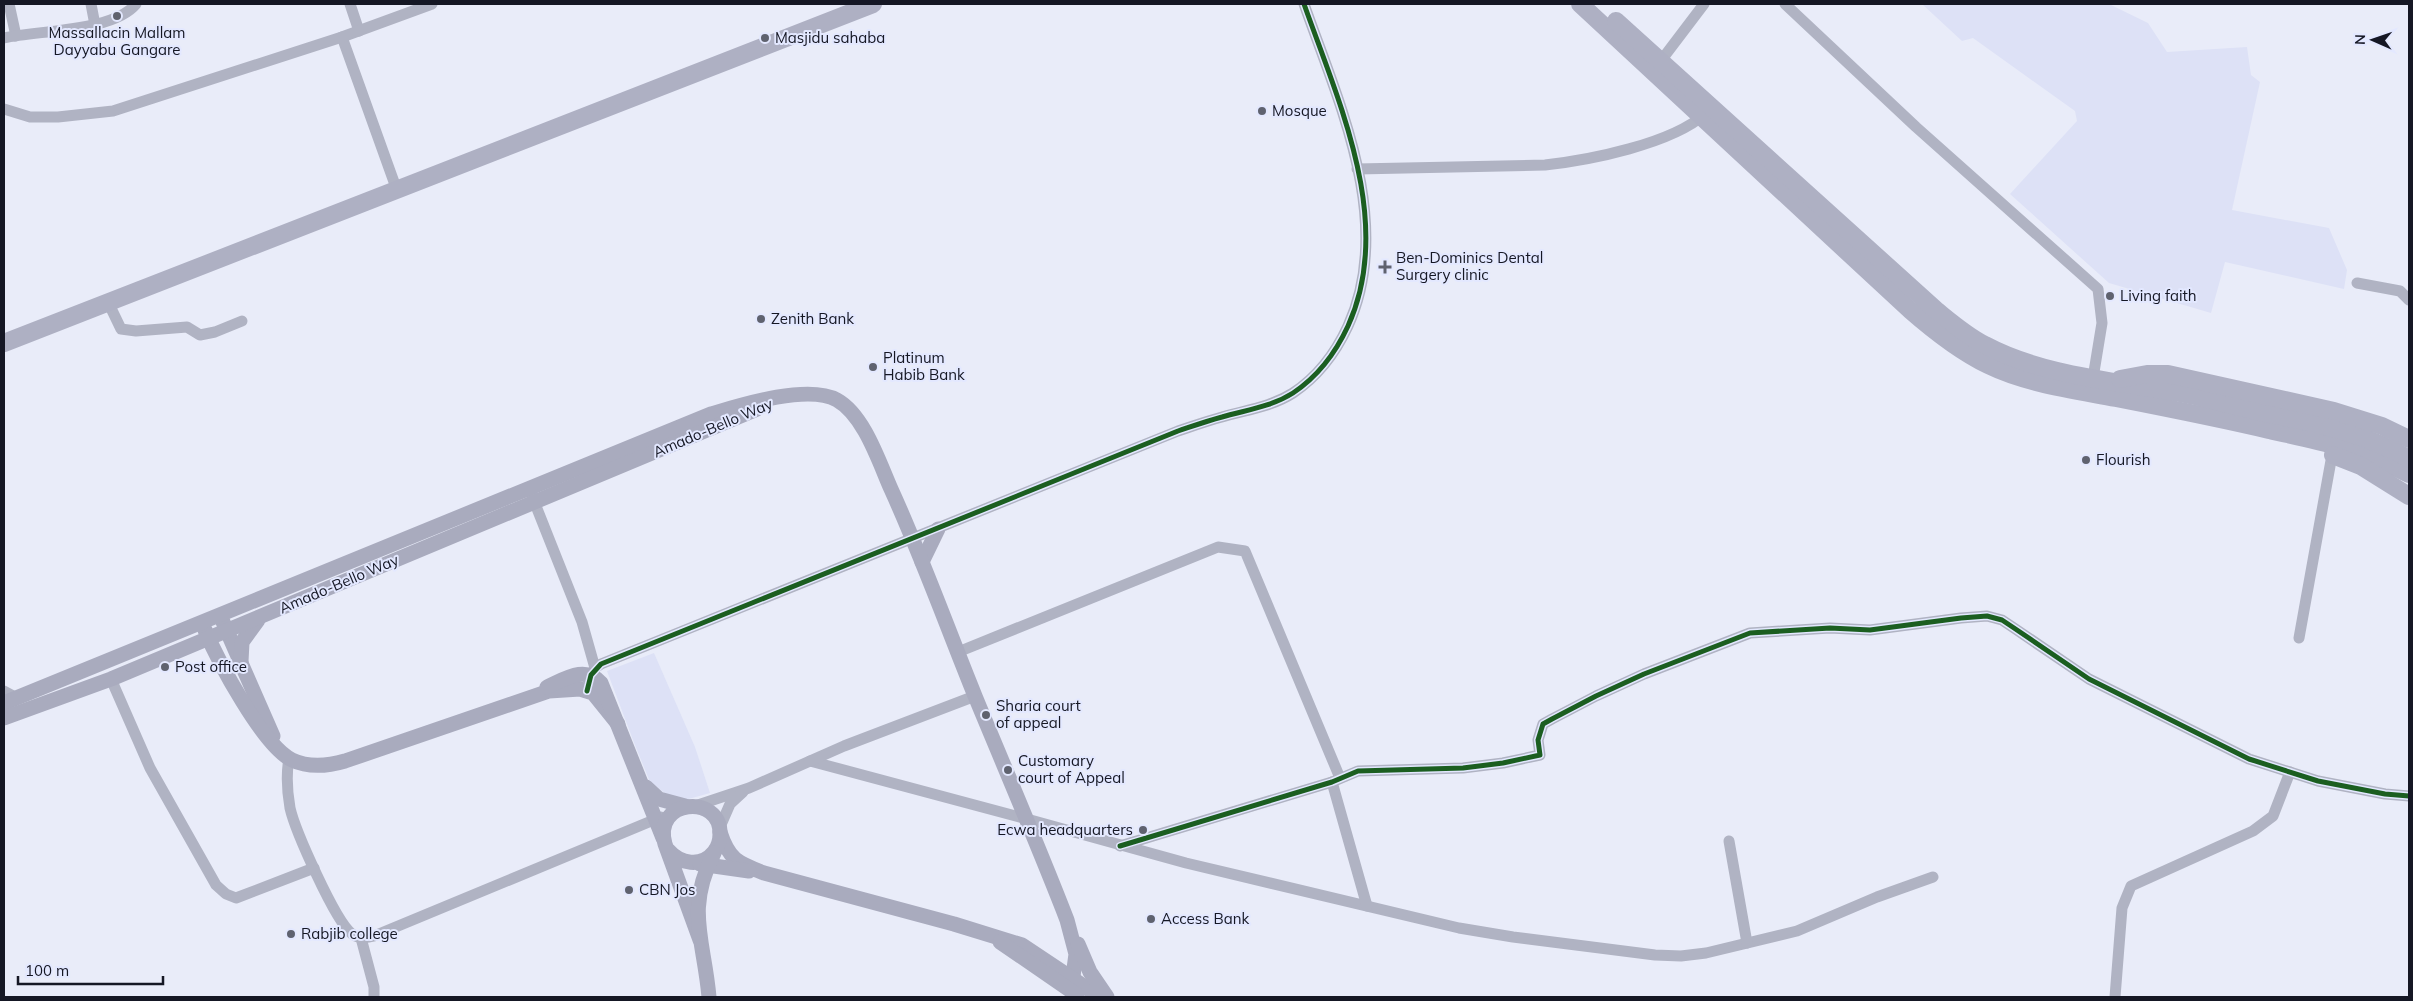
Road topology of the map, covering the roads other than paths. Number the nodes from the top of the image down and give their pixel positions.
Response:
1 (10, 4) edge
2 (91, 4) edge
3 (136, 4) edge
4 (350, 4) edge
5 (432, 4) edge
6 (844, 4) edge
7 (874, 4) edge
8 (1304, 4) edge
9 (1580, 4) edge
10 (1598, 4) edge
11 (1704, 4) edge
12 (1786, 4) edge
13 (95, 25) junction
14 (359, 31) junction
15 (16, 36) junction
16 (342, 37) junction
17 (4, 38) edge
18 (1660, 62) junction
19 (4, 109) edge
20 (1706, 113) junction
21 (1357, 169) junction
22 (394, 182) junction
23 (2357, 283) dead end
24 (2409, 300) edge
25 (108, 302) junction
26 (242, 321) dead end
27 (4, 332) edge
28 (4, 343) edge
29 (2101, 380) junction
30 (784, 397) junction
31 (2179, 401) junction
32 (2140, 402) junction
33 (2409, 439) edge
34 (2332, 455) junction
35 (2409, 460) edge
36 (2409, 474) edge
37 (529, 488) junction
38 (2409, 496) edge
39 (534, 503) junction
40 (938, 529) junction
41 (914, 539) junction
42 (922, 562) junction
43 (221, 614) junction
44 (263, 616) junction
45 (202, 623) junction
46 (226, 631) junction
47 (208, 638) junction
48 (2299, 638) dead end
49 (958, 652) junction
50 (164, 657) junction
51 (241, 663) junction
52 (226, 670) junction
53 (593, 672) junction
54 (111, 679) junction
55 (587, 690) junction
56 (528, 696) junction
57 (975, 696) junction
58 (8, 697) edge
59 (4, 718) edge
60 (618, 724) junction
61 (285, 755) junction
62 (810, 761) junction
63 (2290, 772) junction
64 (1336, 780) junction
65 (642, 782) junction
66 (749, 788) junction
67 (2409, 796) edge
68 (685, 807) junction
69 (656, 818) junction
70 (1027, 818) junction
71 (720, 830) junction
72 (1729, 841) dead end
73 (666, 844) junction
74 (1120, 846) junction
75 (705, 860) junction
76 (314, 868) junction
77 (764, 873) junction
78 (1933, 877) dead end
79 (1367, 906) junction
80 (1067, 920) junction
81 (361, 938) junction
82 (700, 940) junction
83 (1747, 943) junction
84 (1074, 989) edge
85 (374, 997) edge
86 (709, 997) edge
87 (1100, 997) edge
88 (1107, 997) edge
89 (2115, 997) edge

1 - 15 street
2 - 13 street
3 - 13 street
4 - 14 street
5 - 14 street
6 - 22 highway
7 - 25 highway
8 - 21 street
9 - 20 highway
10 - 18 highway
11 - 18 street
12 - 29 street
13 - 15 street
14 - 16 street
15 - 17 street
16 - 19 street
16 - 22 street
18 - 20 highway
20 - 21 street
20 - 29 highway
20 - 32 highway
21 - 40 street
22 - 27 highway
23 - 24 street
25 - 26 street
25 - 28 highway
29 - 31 highway
29 - 33 highway
30 - 37 main road, Amado-Bello Way
30 - 39 main road, Amado-Bello Way
30 - 41 main road
31 - 32 highway
31 - 35 highway
31 - 36 highway
32 - 34 highway
34 - 38 highway
34 - 48 street
37 - 39 street
37 - 43 main road, Amado-Bello Way
39 - 44 main road, Amado-Bello Way
39 - 53 street
40 - 41 street
40 - 42 main road
41 - 42 main road
41 - 53 street
42 - 49 main road
43 - 45 main road, Amado-Bello Way
43 - 46 main road
44 - 46 main road, Amado-Bello Way
44 - 51 main road
45 - 47 main road
45 - 58 main road, Amado-Bello Way
46 - 47 main road, Amado-Bello Way
46 - 51 main road
47 - 50 main road, Amado-Bello Way
47 - 52 main road
49 - 57 main road
49 - 64 street
50 - 52 main road
50 - 54 main road, Amado-Bello Way
51 - 61 main road
52 - 61 main road
53 - 55 street
53 - 56 main road
53 - 60 main road
54 - 59 main road, Amado-Bello Way
54 - 76 street
55 - 56 main road
55 - 60 main road
56 - 61 main road
57 - 62 street
57 - 70 main road
60 - 65 main road
61 - 76 street
62 - 66 street
62 - 70 street
63 - 64 street
63 - 67 street
63 - 89 street
64 - 74 street
64 - 79 street
65 - 68 main road
65 - 69 main road
66 - 68 street
66 - 71 street
68 - 69 street
68 - 71 main road
68 - 73 main road
69 - 73 main road
69 - 81 street
70 - 74 street
70 - 80 main road
71 - 75 main road
71 - 77 main road
72 - 83 street
73 - 75 main road
73 - 82 main road
74 - 79 street
75 - 77 main road
75 - 82 main road
76 - 81 street
77 - 84 main road
78 - 83 street
79 - 83 street
80 - 84 main road
80 - 88 main road
81 - 85 street
82 - 86 main road
84 - 87 main road

